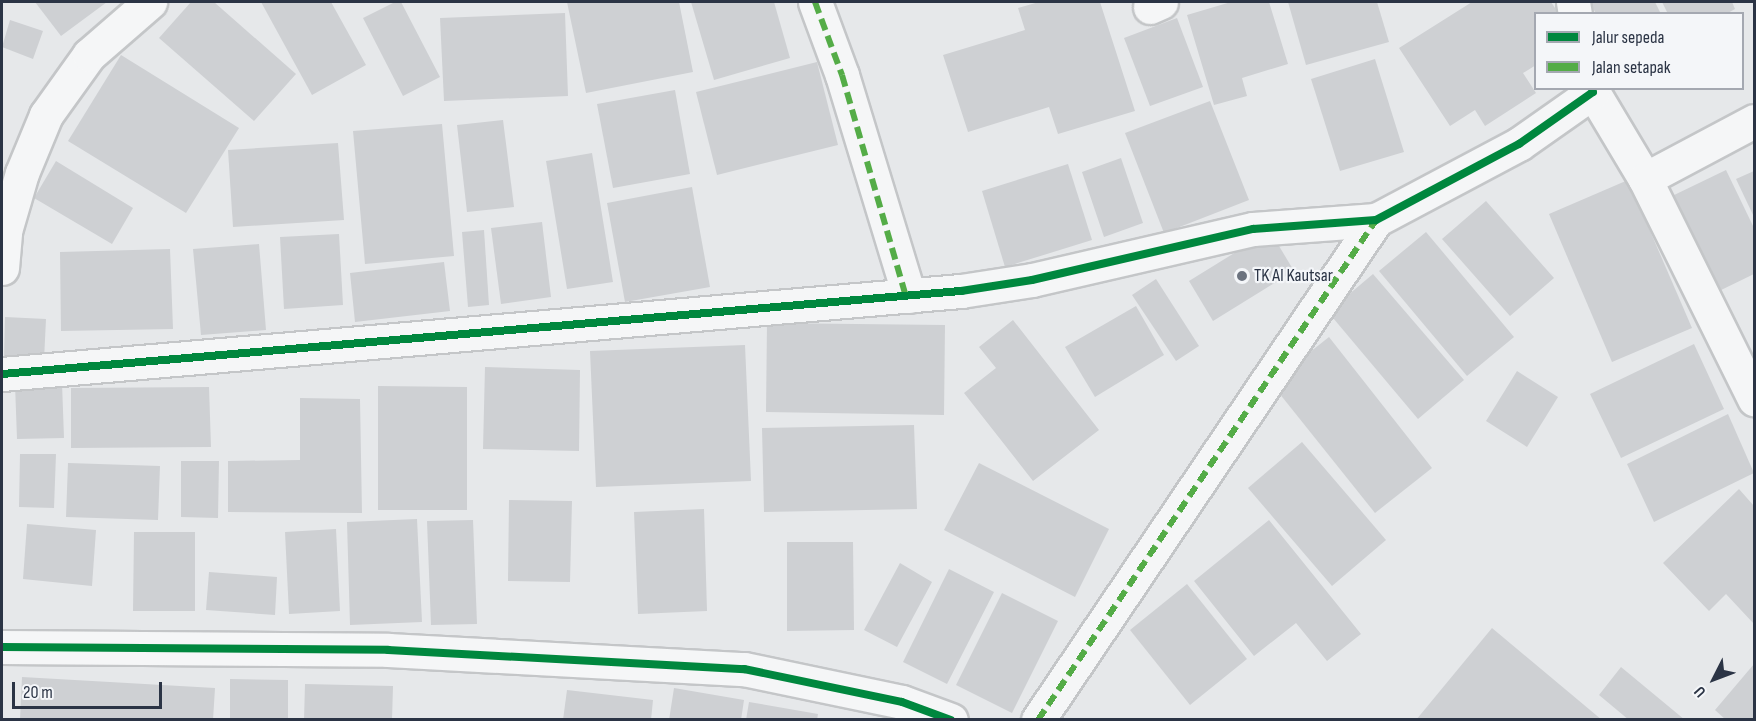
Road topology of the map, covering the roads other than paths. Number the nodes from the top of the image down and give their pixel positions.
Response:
1 (150, 2) edge
2 (815, 2) edge
3 (1592, 91) edge
4 (1755, 121) edge
5 (1645, 179) junction
6 (1376, 220) junction
7 (2, 268) edge
8 (909, 296) junction
9 (2, 374) edge
10 (1755, 399) edge
11 (2, 647) edge
12 (951, 720) edge
13 (1038, 720) edge

1 - 7 street
2 - 8 street
3 - 5 street
3 - 6 street
4 - 5 street
5 - 10 street
6 - 8 street
6 - 13 street
8 - 9 street
11 - 12 street

